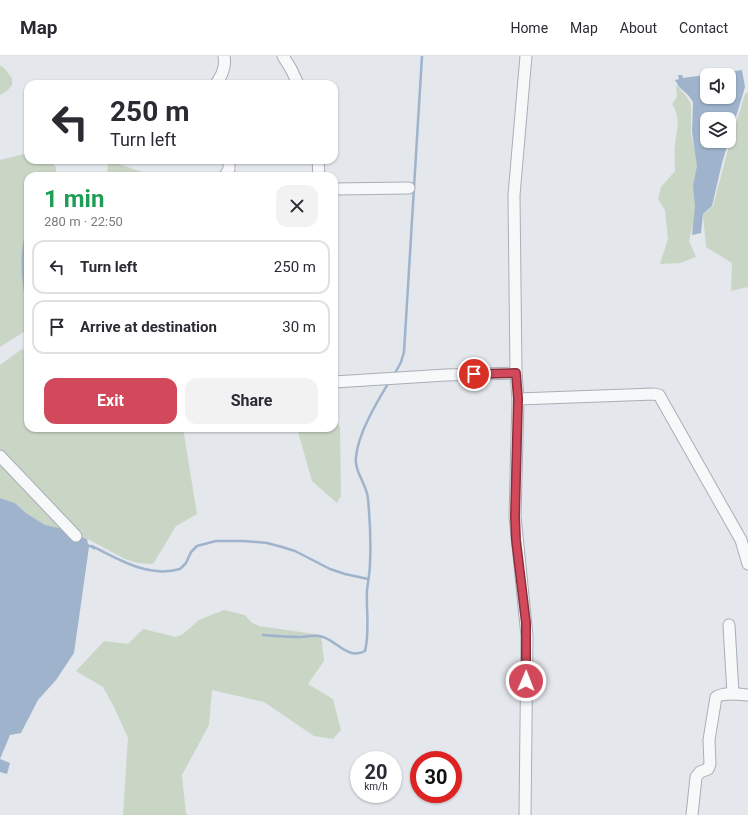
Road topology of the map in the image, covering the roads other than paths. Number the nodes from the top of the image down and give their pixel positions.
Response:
1 (224, 56) edge
2 (283, 56) edge
3 (526, 56) edge
4 (218, 80) edge
5 (296, 80) edge
6 (408, 188) dead end
7 (338, 189) edge
8 (516, 373) junction
9 (338, 382) edge
10 (518, 399) junction
11 (0, 456) edge
12 (76, 536) dead end
13 (748, 564) edge
14 (729, 625) dead end
15 (733, 694) junction
16 (748, 695) edge
17 (524, 815) edge
18 (692, 815) edge

1 - 4 street
2 - 5 street
3 - 8 street
6 - 7 street
8 - 9 street
8 - 10 street
10 - 13 street
10 - 17 street
11 - 12 street
14 - 15 street
15 - 16 street
15 - 18 street

